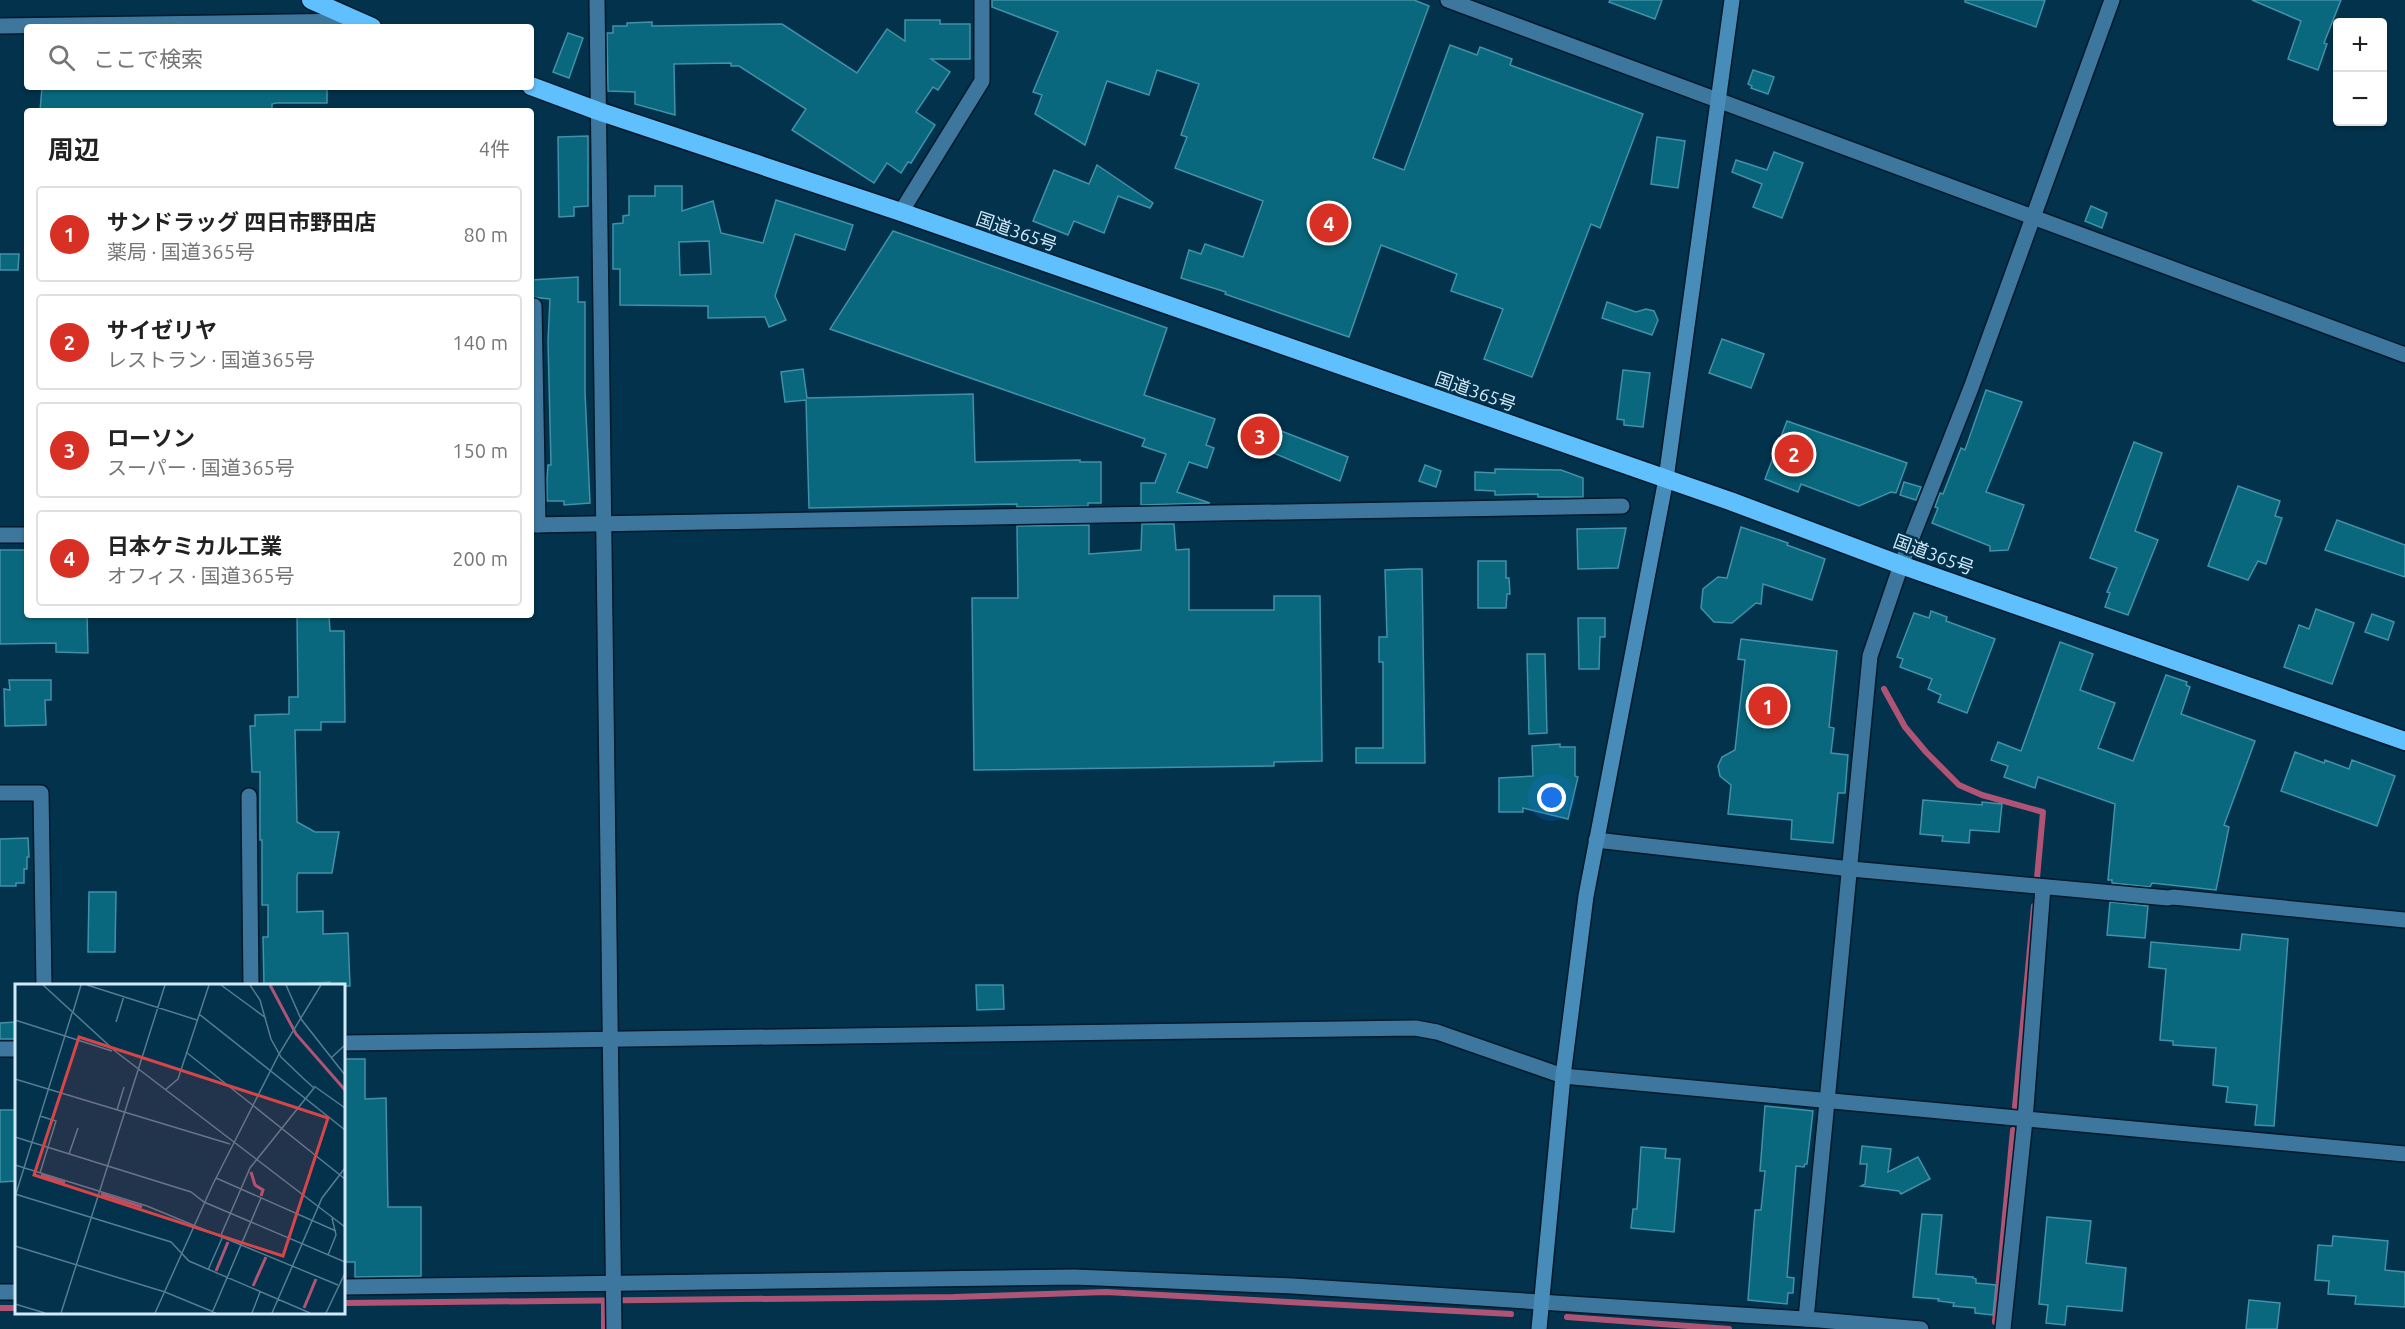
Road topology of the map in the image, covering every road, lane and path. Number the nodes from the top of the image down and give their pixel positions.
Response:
1 (311, 0) edge
2 (597, 0) edge
3 (982, 0) edge
4 (1448, 0) edge
5 (1732, 0) edge
6 (2112, 0) edge
7 (364, 24) edge
8 (0, 26) edge
9 (24, 26) edge
10 (534, 87) edge
11 (1718, 101) junction
12 (598, 111) junction
13 (901, 212) junction
14 (2034, 216) junction
15 (534, 306) dead end
16 (2405, 355) edge
17 (1666, 479) junction
18 (1622, 506) dead end
19 (605, 524) junction
20 (535, 525) edge
21 (0, 535) edge
22 (24, 535) edge
23 (1901, 565) junction
24 (2405, 741) edge
25 (0, 793) edge
26 (249, 796) dead end
27 (1596, 840) junction
28 (1851, 869) junction
29 (2043, 887) junction
30 (2405, 920) edge
31 (44, 984) edge
32 (251, 984) edge
33 (612, 1038) junction
34 (345, 1043) edge
35 (1563, 1076) junction
36 (1828, 1100) junction
37 (2025, 1120) junction
38 (2405, 1154) edge
39 (614, 1285) junction
40 (345, 1287) edge
41 (1541, 1302) junction
42 (614, 1321) edge
43 (1816, 1323) edge
44 (1539, 1329) edge
45 (1921, 1329) edge
46 (2003, 1329) edge

1 - 7 highway
2 - 12 street
3 - 13 street
4 - 11 street
5 - 11 street
6 - 14 street
8 - 9 street
10 - 12 highway, 国道365号
11 - 14 street
11 - 17 street
12 - 13 highway, 国道365号
12 - 19 street
13 - 17 highway, 国道365号
14 - 16 street
14 - 23 street
15 - 20 street
17 - 23 highway, 国道365号
17 - 27 street
18 - 19 street
19 - 20 street
19 - 33 street
21 - 22 street
23 - 24 highway, 国道365号
23 - 28 street
25 - 31 street
26 - 32 street
27 - 28 street
27 - 35 street
28 - 29 street
28 - 36 street
29 - 30 street
29 - 37 street
33 - 34 street
33 - 35 street
33 - 39 street
35 - 36 street
35 - 41 street
36 - 37 street
36 - 43 street
37 - 38 street
37 - 46 street
39 - 40 street
39 - 41 street
39 - 42 street
41 - 43 street
41 - 44 street
43 - 45 street

